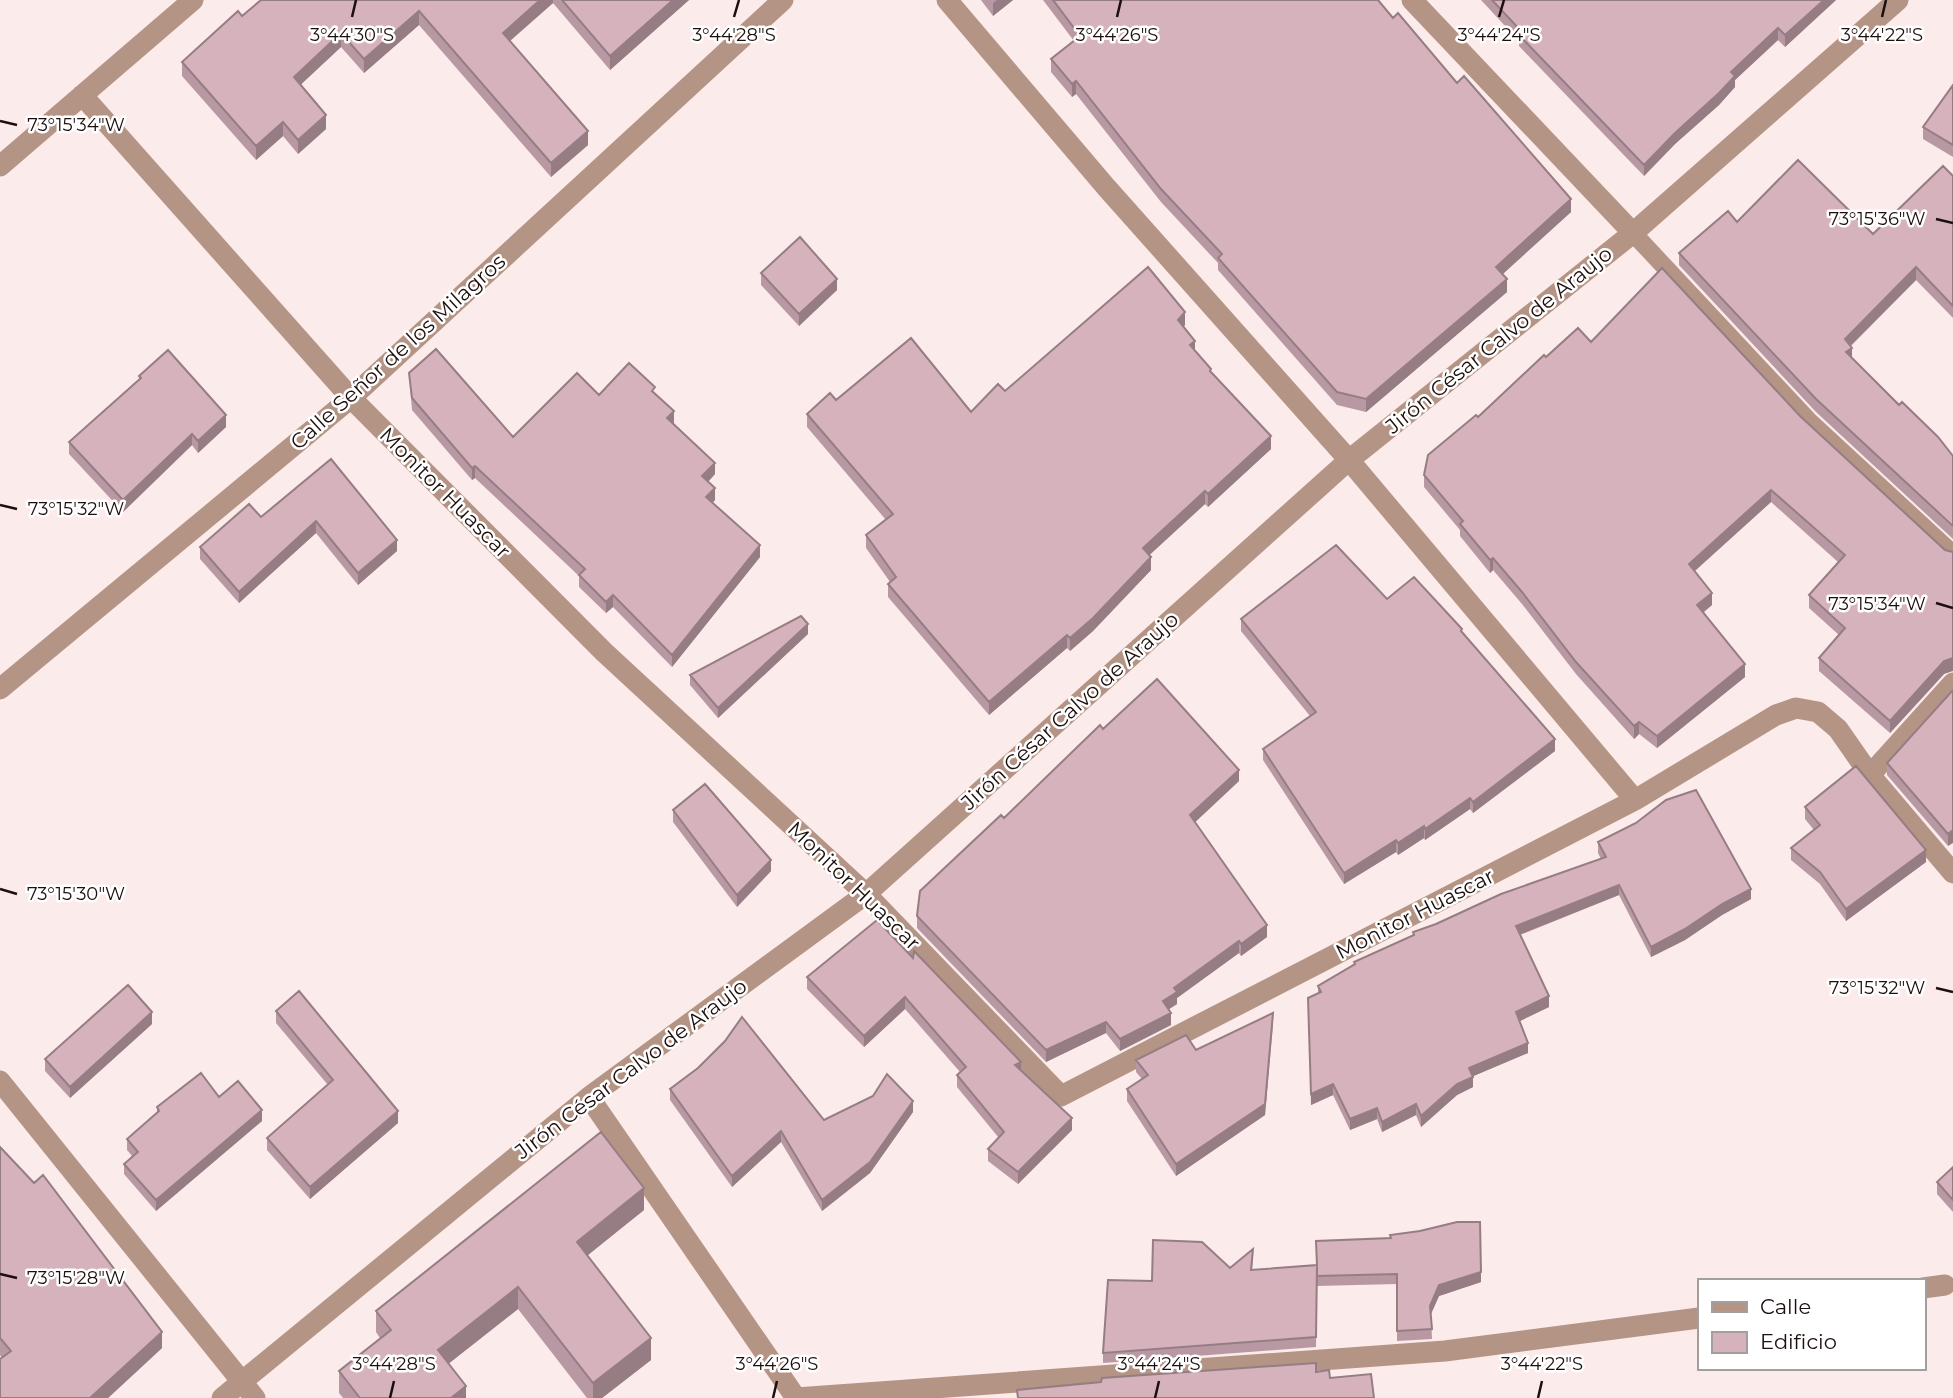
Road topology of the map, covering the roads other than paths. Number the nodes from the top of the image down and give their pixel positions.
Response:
1 (193, 0) edge
2 (783, 0) edge
3 (947, 0) edge
4 (1412, 0) edge
5 (1898, 0) edge
6 (82, 95) junction
7 (0, 166) edge
8 (1633, 233) junction
9 (351, 398) junction
10 (1349, 460) junction
11 (1953, 554) edge
12 (1953, 683) edge
13 (0, 689) edge
14 (1870, 775) junction
15 (1635, 800) junction
16 (1953, 873) edge
17 (866, 894) junction
18 (0, 1081) edge
19 (589, 1097) junction
20 (1945, 1285) dead end
21 (1925, 1288) edge
22 (1698, 1318) edge
23 (248, 1391) edge
24 (222, 1398) edge
25 (796, 1398) edge

1 - 6 street
2 - 9 street, Calle Señor de los Milagros
3 - 10 street
4 - 8 street
5 - 8 street, Jirón César Calvo de Araujo
6 - 7 street
6 - 9 street, Monitor Huascar
8 - 10 street, Jirón César Calvo de Araujo
8 - 11 lane
9 - 13 street, Calle Señor de los Milagros
9 - 17 street, Monitor Huascar
10 - 15 street
10 - 17 street, Jirón César Calvo de Araujo
12 - 14 street
14 - 15 street, Monitor Huascar
14 - 16 street
15 - 17 street, Monitor Huascar
17 - 19 street, Jirón César Calvo de Araujo
18 - 23 street
19 - 23 street, Jirón César Calvo de Araujo
19 - 25 street
20 - 21 street
22 - 25 street
23 - 24 street, Jirón César Calvo de Araujo

